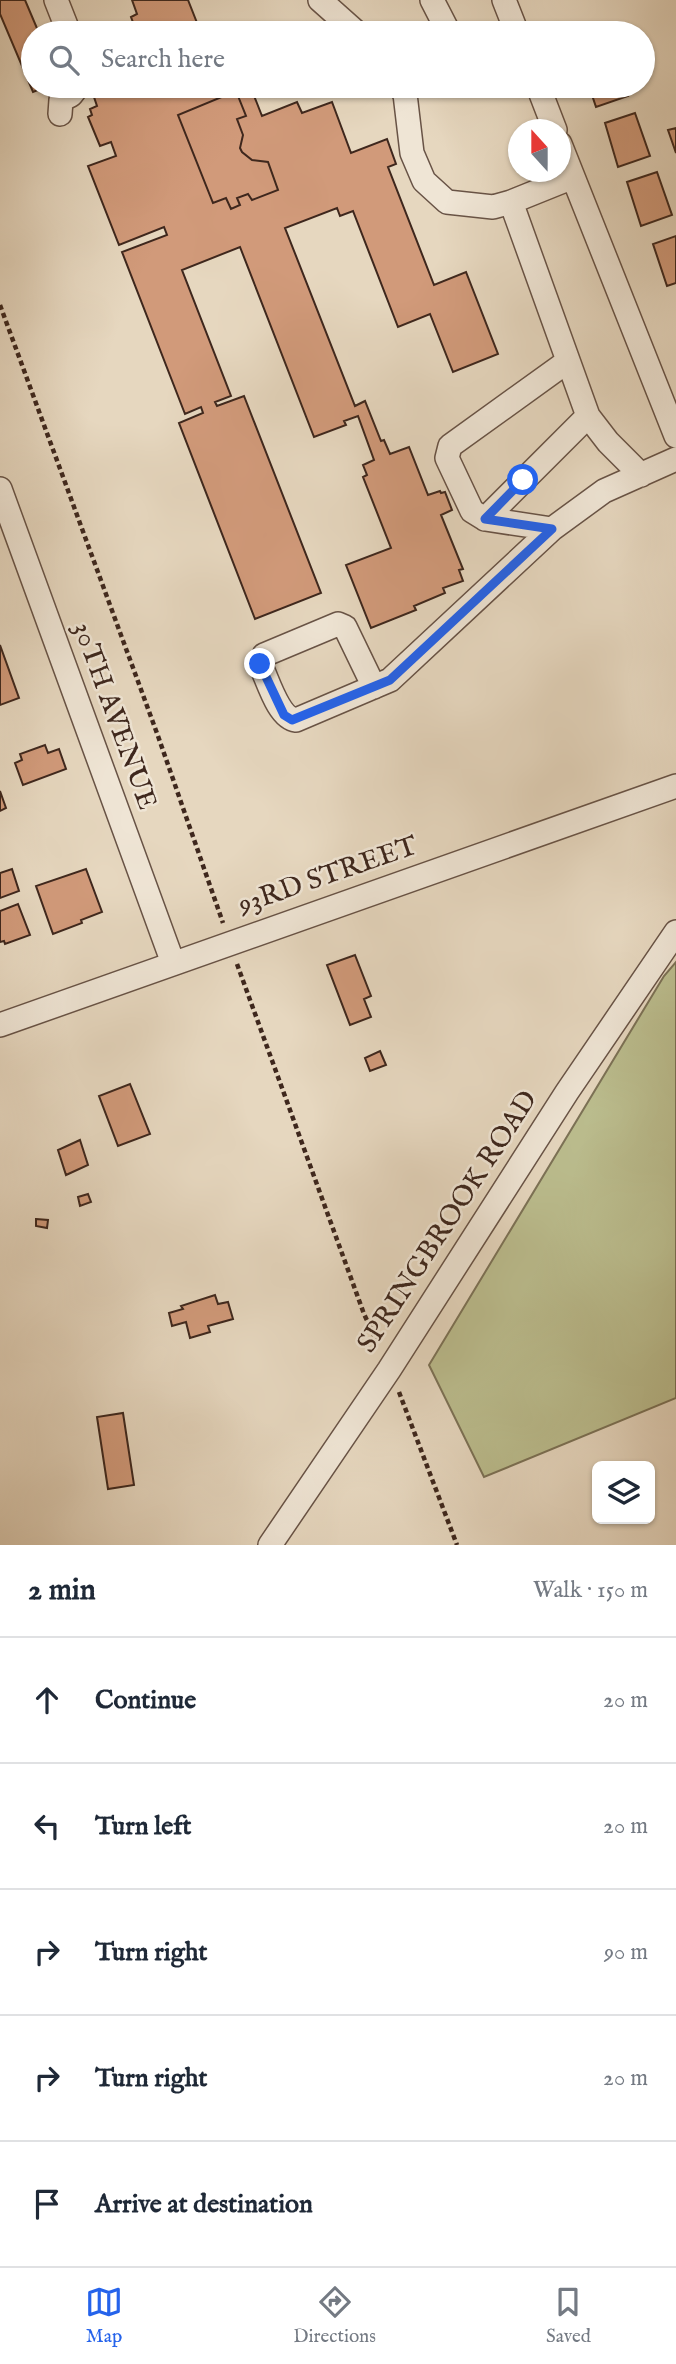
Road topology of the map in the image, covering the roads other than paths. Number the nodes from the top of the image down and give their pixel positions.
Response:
1 (56, 0) edge
2 (320, 0) edge
3 (432, 0) edge
4 (504, 0) edge
5 (64, 21) edge
6 (344, 21) edge
7 (443, 21) edge
8 (512, 21) edge
9 (65, 98) edge
10 (410, 98) edge
11 (543, 98) edge
12 (60, 114) dead end
13 (551, 119) edge
14 (571, 172) edge
15 (573, 177) junction
16 (511, 202) junction
17 (568, 361) junction
18 (589, 415) junction
19 (676, 436) edge
20 (676, 459) edge
21 (641, 475) junction
22 (0, 489) edge
23 (485, 519) junction
24 (552, 529) junction
25 (374, 687) junction
26 (676, 786) edge
27 (676, 932) edge
28 (173, 963) junction
29 (0, 1025) edge
30 (270, 1545) edge

1 - 5 street
2 - 6 street
3 - 7 street
4 - 8 street
9 - 12 street
10 - 16 street
11 - 13 street
14 - 15 street
15 - 16 street
15 - 19 street
16 - 17 street
17 - 18 street
17 - 23 street
18 - 21 street
18 - 23 street
20 - 21 street
21 - 24 street
22 - 28 street, 30TH AVENUE
23 - 24 street
24 - 25 street
25 - 25 street
26 - 28 street, 93RD STREET
27 - 30 street, SPRINGBROOK ROAD
28 - 29 street, 93RD STREET

